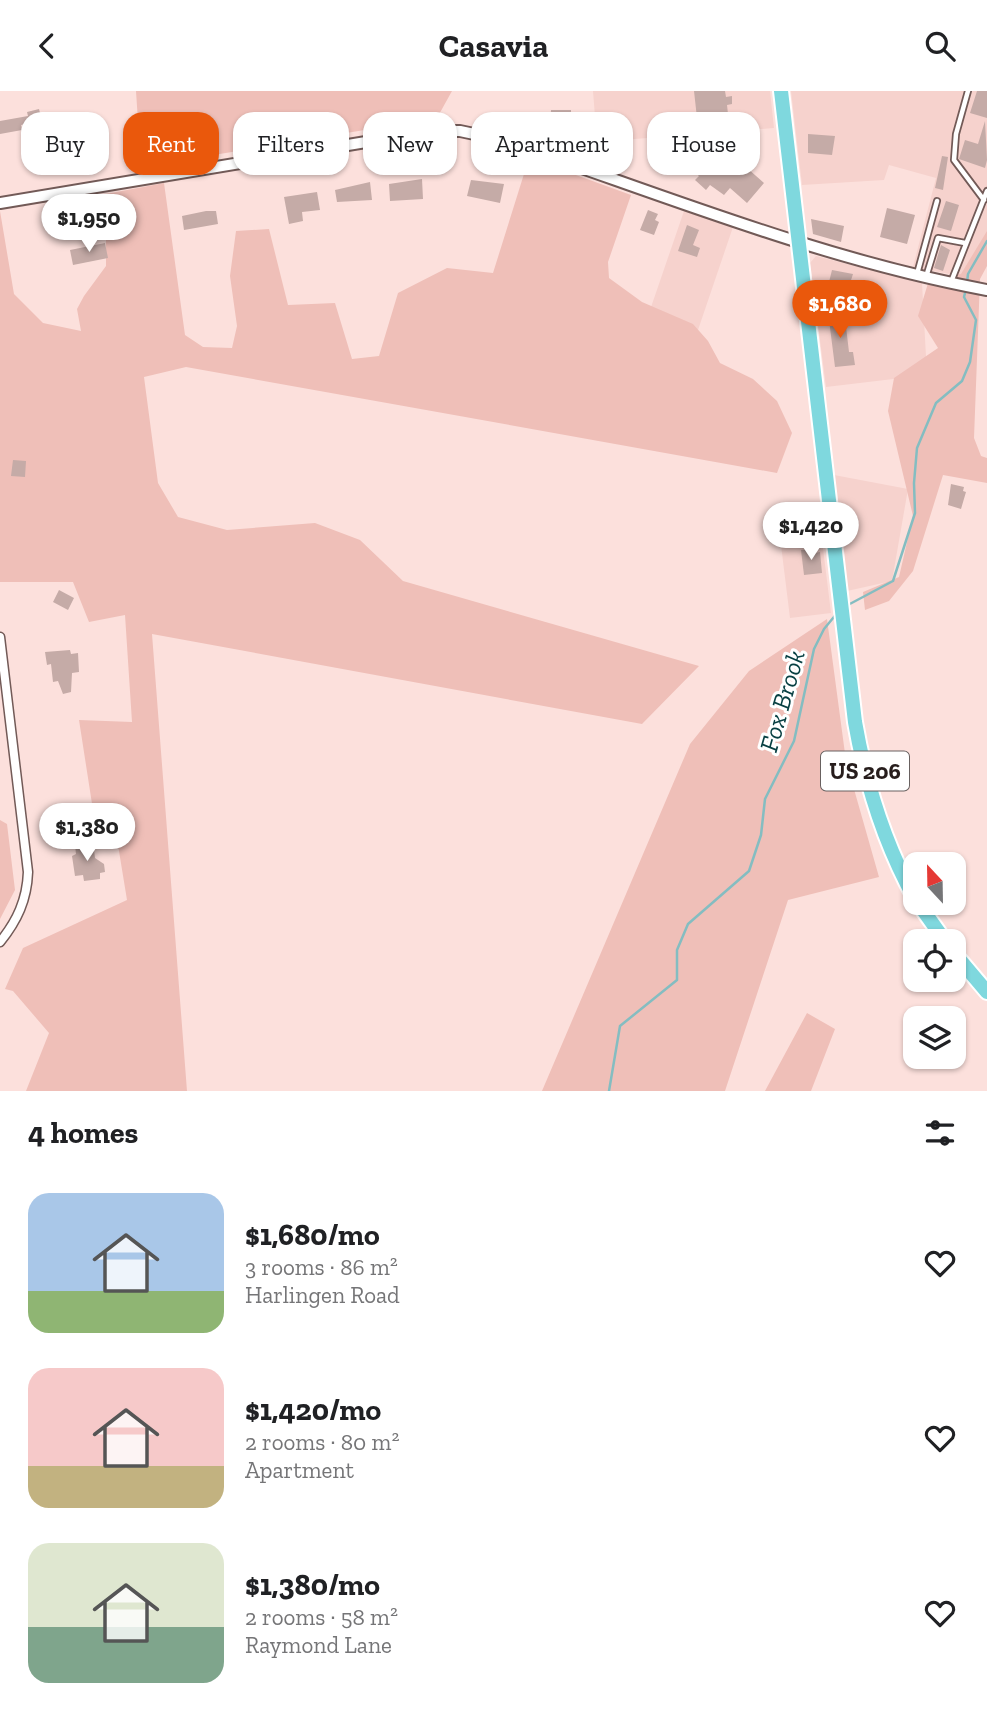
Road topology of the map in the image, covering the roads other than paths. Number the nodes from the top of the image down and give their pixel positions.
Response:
1 (781, 91) edge
2 (968, 91) edge
3 (987, 191) edge
4 (984, 199) junction
5 (937, 201) dead end
6 (0, 203) edge
7 (799, 242) junction
8 (965, 243) junction
9 (921, 276) junction
10 (954, 284) junction
11 (983, 290) edge
12 (0, 637) edge
13 (903, 873) edge
14 (0, 942) edge
15 (966, 966) edge
16 (985, 986) edge

1 - 7 highway, US 206
2 - 4 lane
3 - 4 lane
4 - 8 lane
5 - 9 lane
6 - 7 street
7 - 9 street
7 - 13 highway, US 206
8 - 9 lane
8 - 10 lane
9 - 10 street
10 - 11 street
12 - 14 street
15 - 16 highway

